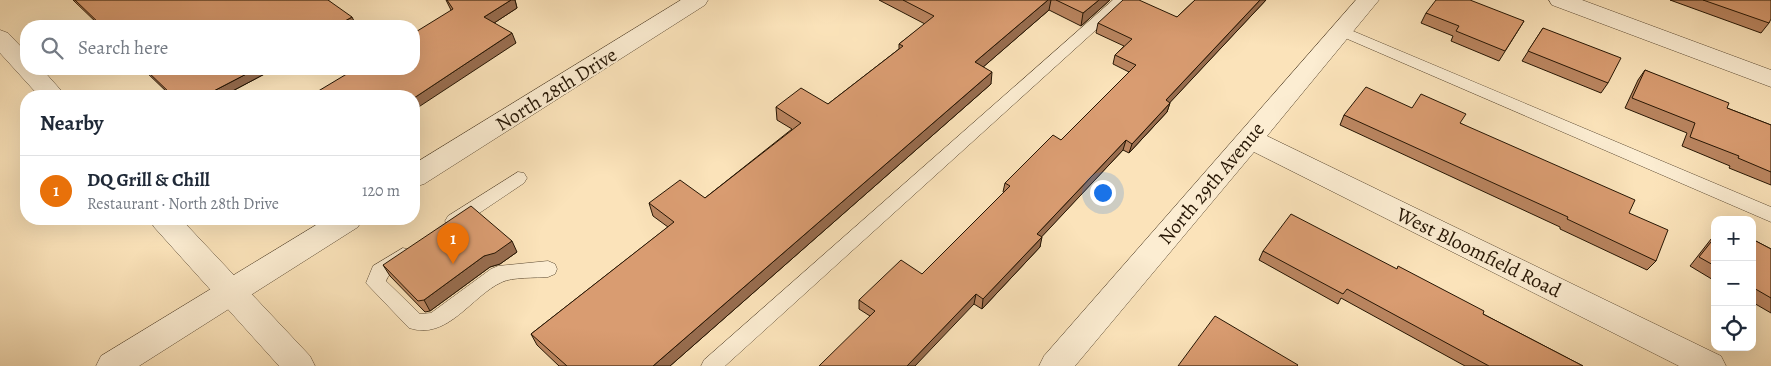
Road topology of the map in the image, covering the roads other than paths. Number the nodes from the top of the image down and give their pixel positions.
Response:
1 (697, 0) edge
2 (1122, 0) edge
3 (1368, 0) edge
4 (1560, 0) edge
5 (1341, 31) junction
6 (0, 38) edge
7 (20, 60) edge
8 (34, 75) edge
9 (1771, 79) edge
10 (47, 90) edge
11 (1249, 138) junction
12 (420, 173) edge
13 (518, 178) dead end
14 (1771, 215) edge
15 (169, 225) edge
16 (338, 225) edge
17 (437, 232) edge
18 (421, 243) edge
19 (548, 269) dead end
20 (230, 292) junction
21 (112, 366) edge
22 (300, 366) edge
23 (711, 366) edge
24 (1055, 366) edge
25 (1710, 366) edge

1 - 12 street, North 28th Drive
2 - 23 lane
3 - 5 street, North 29th Avenue
4 - 9 street
5 - 11 street, North 29th Avenue
5 - 14 lane
6 - 7 street
8 - 10 street
11 - 24 street, North 29th Avenue
11 - 25 street, West Bloomfield Road
13 - 17 lane
15 - 20 street
16 - 20 street
18 - 19 lane
20 - 21 street
20 - 22 street

